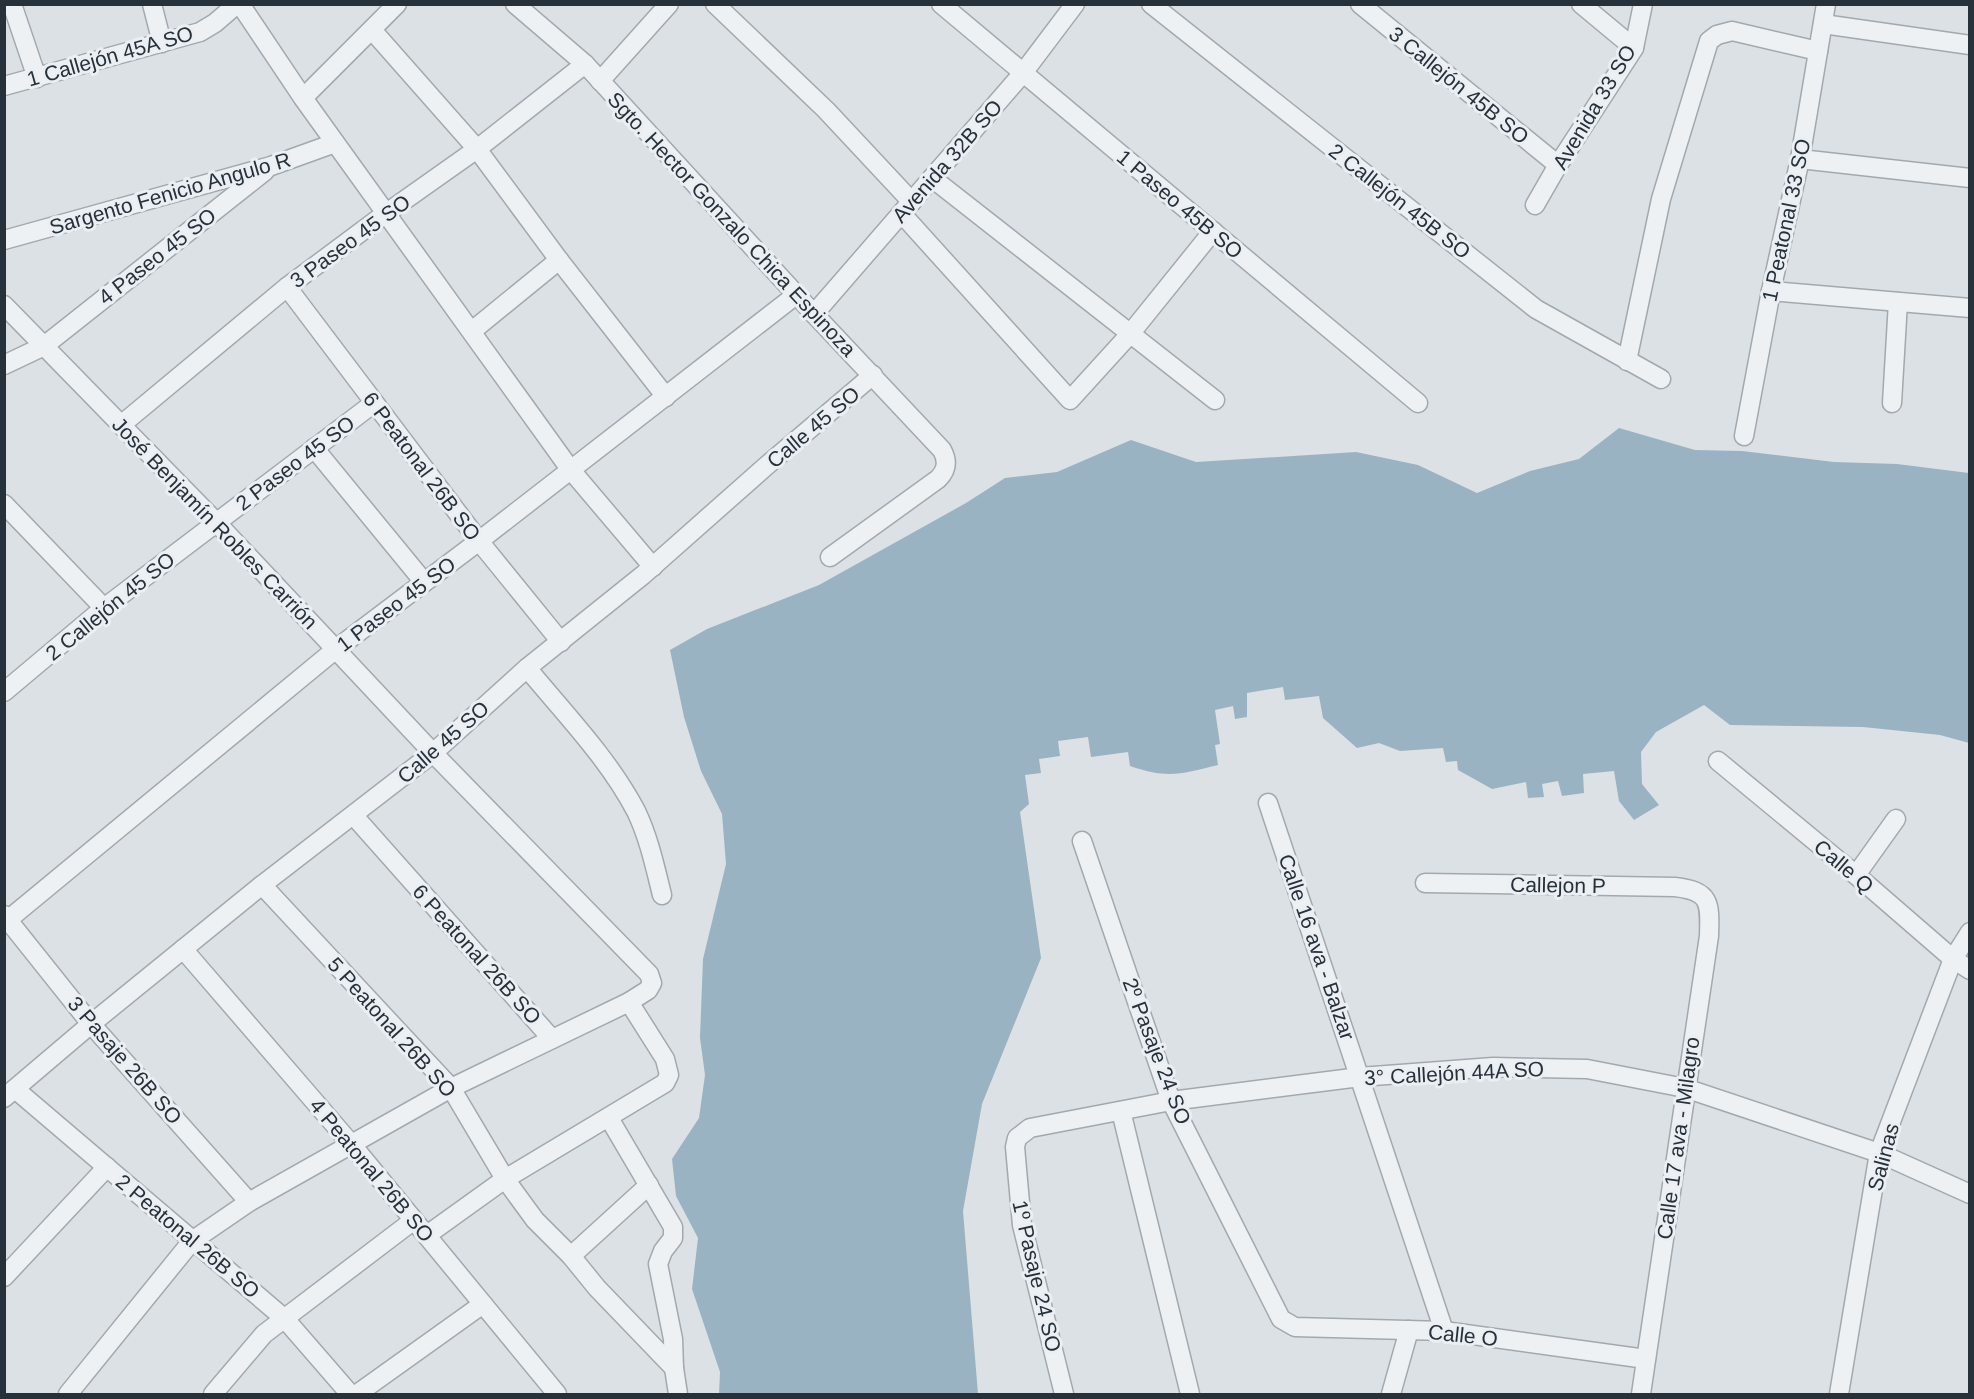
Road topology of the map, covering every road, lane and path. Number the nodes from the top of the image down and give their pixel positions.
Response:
1 (12, 4) edge
2 (152, 4) edge
3 (239, 4) edge
4 (397, 4) edge
5 (515, 4) edge
6 (669, 4) edge
7 (715, 4) edge
8 (941, 4) edge
9 (1075, 4) edge
10 (1151, 4) edge
11 (1360, 4) edge
12 (1581, 4) edge
13 (1643, 4) edge
14 (1826, 4) edge
15 (1823, 24) junction
16 (372, 30) junction
17 (162, 43) junction
18 (1970, 45) edge
19 (1634, 48) junction
20 (1818, 51) junction
21 (585, 64) junction
22 (1023, 73) junction
23 (37, 78) junction
24 (600, 81) junction
25 (4, 86) edge
26 (303, 98) junction
27 (335, 142) junction
28 (477, 149) junction
29 (1800, 159) junction
30 (1558, 165) junction
31 (271, 166) junction
32 (932, 178) junction
33 (1970, 178) edge
34 (1535, 205) dead end
35 (907, 208) junction
36 (385, 213) junction
37 (1213, 231) junction
38 (4, 240) edge
39 (560, 260) junction
40 (287, 286) junction
41 (1771, 291) junction
42 (796, 295) junction
43 (1898, 302) junction
44 (4, 305) edge
45 (1970, 308) edge
46 (814, 314) junction
47 (472, 331) junction
48 (1130, 334) junction
49 (44, 346) junction
50 (1628, 361) junction
51 (4, 365) edge
52 (873, 375) junction
53 (1661, 379) dead end
54 (666, 397) junction
55 (1215, 400) dead end
56 (374, 403) junction
57 (1418, 403) dead end
58 (1892, 403) dead end
59 (121, 425) junction
60 (1744, 436) dead end
61 (314, 448) junction
62 (570, 469) junction
63 (4, 504) edge
64 (216, 522) junction
65 (479, 541) junction
66 (830, 557) dead end
67 (653, 567) junction
68 (424, 582) junction
69 (104, 608) junction
70 (561, 642) junction
71 (336, 649) junction
72 (527, 668) junction
73 (4, 692) edge
74 (433, 753) junction
75 (1718, 761) dead end
76 (1268, 803) dead end
77 (354, 816) junction
78 (1896, 819) dead end
79 (1082, 841) dead end
80 (1856, 875) junction
81 (1425, 883) dead end
82 (262, 885) junction
83 (1691, 889) joint
84 (662, 895) dead end
85 (6, 919) edge
86 (1970, 932) edge
87 (183, 949) junction
88 (1953, 959) junction
89 (1970, 970) edge
90 (629, 1002) junction
91 (91, 1024) junction
92 (552, 1039) junction
93 (1360, 1077) junction
94 (451, 1088) junction
95 (1685, 1088) junction
96 (10, 1093) edge
97 (1172, 1101) junction
98 (1121, 1111) junction
99 (609, 1118) junction
100 (1030, 1128) joint
101 (352, 1145) junction
102 (1879, 1153) junction
103 (107, 1167) junction
104 (505, 1179) junction
105 (650, 1185) junction
106 (1970, 1194) edge
107 (249, 1202) junction
108 (414, 1220) junction
109 (427, 1235) junction
110 (192, 1240) junction
111 (571, 1256) junction
112 (4, 1277) edge
113 (483, 1304) junction
114 (1281, 1318) joint
115 (285, 1319) junction
116 (1409, 1330) junction
117 (1444, 1331) junction
118 (1646, 1359) junction
119 (674, 1368) junction
120 (547, 1391) edge
121 (68, 1395) edge
122 (213, 1395) edge
123 (350, 1395) edge
124 (357, 1395) edge
125 (678, 1395) edge
126 (1065, 1395) edge
127 (1190, 1395) edge
128 (1391, 1395) edge
129 (1641, 1395) edge
130 (1839, 1395) edge

1 - 23 street
2 - 17 street
3 - 17 street, 1 Callejón 45A SO
3 - 26 street
4 - 16 street
5 - 21 street, Sgto. Hector Gonzalo Chica Espinoza
6 - 24 street
7 - 35 street
8 - 22 street, 1 Paseo 45B SO
9 - 22 street, Avenida 32B SO
10 - 50 street, 2 Callejón 45B SO
11 - 30 street, 3 Callejón 45B SO
12 - 19 street
13 - 19 street, Avenida 33 SO
14 - 15 street, 1 Peatonal 33 SO
15 - 18 street
15 - 20 street, 1 Peatonal 33 SO
16 - 26 street
16 - 28 street
17 - 23 street, 1 Callejón 45A SO
19 - 30 street, Avenida 33 SO
20 - 29 street, 1 Peatonal 33 SO
20 - 50 street
21 - 24 street, Sgto. Hector Gonzalo Chica Espinoza
21 - 28 street, 3 Paseo 45 SO
22 - 32 street, Avenida 32B SO
22 - 37 street, 1 Paseo 45B SO
23 - 25 street, 1 Callejón 45A SO
24 - 42 street, Sgto. Hector Gonzalo Chica Espinoza
26 - 27 street
27 - 31 street, Sargento Fenicio Angulo R
27 - 36 street
28 - 36 street, 3 Paseo 45 SO
28 - 39 street
29 - 33 street
29 - 41 street, 1 Peatonal 33 SO
30 - 34 street, Avenida 33 SO
31 - 38 street, Sargento Fenicio Angulo R
31 - 49 street, 4 Paseo 45 SO
32 - 35 street, Avenida 32B SO
32 - 48 street
35 - 46 street, Avenida 32B SO
35 - 48 street
36 - 40 street, 3 Paseo 45 SO
36 - 47 street
37 - 48 street
37 - 57 street, 1 Paseo 45B SO
39 - 47 street
39 - 54 street
40 - 56 street, 6 Peatonal 26B SO
40 - 59 street, 3 Paseo 45 SO
41 - 43 street
41 - 60 street, 1 Peatonal 33 SO
42 - 46 street, Sgto. Hector Gonzalo Chica Espinoza
42 - 54 street, 1 Paseo 45 SO
43 - 45 street
43 - 58 street
44 - 49 street, José Benjamín Robles Carrión
46 - 52 street, Sgto. Hector Gonzalo Chica Espinoza
47 - 62 street
48 - 55 street
49 - 51 street, 4 Paseo 45 SO
49 - 59 street, José Benjamín Robles Carrión
50 - 53 street, 2 Callejón 45B SO
52 - 66 street, Sgto. Hector Gonzalo Chica Espinoza
52 - 67 street, Calle 45 SO
54 - 62 street, 1 Paseo 45 SO
56 - 61 street, 2 Paseo 45 SO
56 - 65 street, 6 Peatonal 26B SO
59 - 64 street, José Benjamín Robles Carrión
61 - 64 street, 2 Paseo 45 SO
61 - 68 street
62 - 65 street, 1 Paseo 45 SO
62 - 67 street
63 - 69 street
64 - 69 street, 2 Callejón 45 SO
64 - 71 street, José Benjamín Robles Carrión
65 - 68 street, 1 Paseo 45 SO
65 - 70 street, 6 Peatonal 26B SO
67 - 70 street, Calle 45 SO
68 - 71 street, 1 Paseo 45 SO
69 - 73 street, 2 Callejón 45 SO
70 - 72 street, Calle 45 SO
71 - 74 street, José Benjamín Robles Carrión
71 - 85 street, 1 Paseo 45 SO
72 - 74 street, Calle 45 SO
72 - 84 street
74 - 77 street, Calle 45 SO
74 - 90 street, José Benjamín Robles Carrión
75 - 80 street, Calle Q
76 - 93 street, Calle 16 ava - Balzar
77 - 82 street, Calle 45 SO
77 - 92 street, 6 Peatonal 26B SO
78 - 80 street
79 - 97 street, 2º Pasaje 24 SO
80 - 88 street, Calle Q
81 - 83 street, Callejon P
82 - 87 street, Calle 45 SO
82 - 94 street, 5 Peatonal 26B SO
83 - 95 street, Calle 17 ava - Milagro
85 - 91 street, 3 Pasaje 26B SO
86 - 88 street, Salinas
87 - 91 street, Calle 45 SO
87 - 101 street, 4 Peatonal 26B SO
88 - 89 street, Calle Q
88 - 102 street, Salinas
90 - 92 street
90 - 99 street
91 - 96 street, Calle 45 SO
91 - 107 street, 3 Pasaje 26B SO
92 - 94 street
93 - 95 street, 3° Callejón 44A SO
93 - 97 street, 3° Callejón 44A SO
93 - 117 street, Calle 16 ava - Balzar
94 - 101 street
94 - 104 street, 5 Peatonal 26B SO
95 - 102 street, 3° Callejón 44A SO
95 - 118 street, Calle 17 ava - Milagro
96 - 103 street, 2 Peatonal 26B SO
97 - 98 street, 3° Callejón 44A SO
97 - 114 street, 2º Pasaje 24 SO
98 - 100 street, 3° Callejón 44A SO
98 - 127 street
99 - 104 street
99 - 105 street
100 - 126 street, 1º Pasaje 24 SO
101 - 107 street
101 - 108 street, 4 Peatonal 26B SO
102 - 106 street, 3° Callejón 44A SO
102 - 130 street, Salinas
103 - 110 street, 2 Peatonal 26B SO
103 - 112 street
104 - 109 street
104 - 111 street, 5 Peatonal 26B SO
105 - 111 street
105 - 119 street
107 - 110 street
108 - 109 street, 4 Peatonal 26B SO
108 - 115 street
109 - 113 street, 4 Peatonal 26B SO
110 - 115 street, 2 Peatonal 26B SO
110 - 121 street
111 - 119 street, 5 Peatonal 26B SO
113 - 120 street, 4 Peatonal 26B SO
113 - 124 street
114 - 116 street, Calle O
115 - 122 street
115 - 123 street, 2 Peatonal 26B SO
116 - 117 street, Calle O
116 - 128 street
117 - 118 street, Calle O
118 - 129 street, Calle 17 ava - Milagro
119 - 125 street

